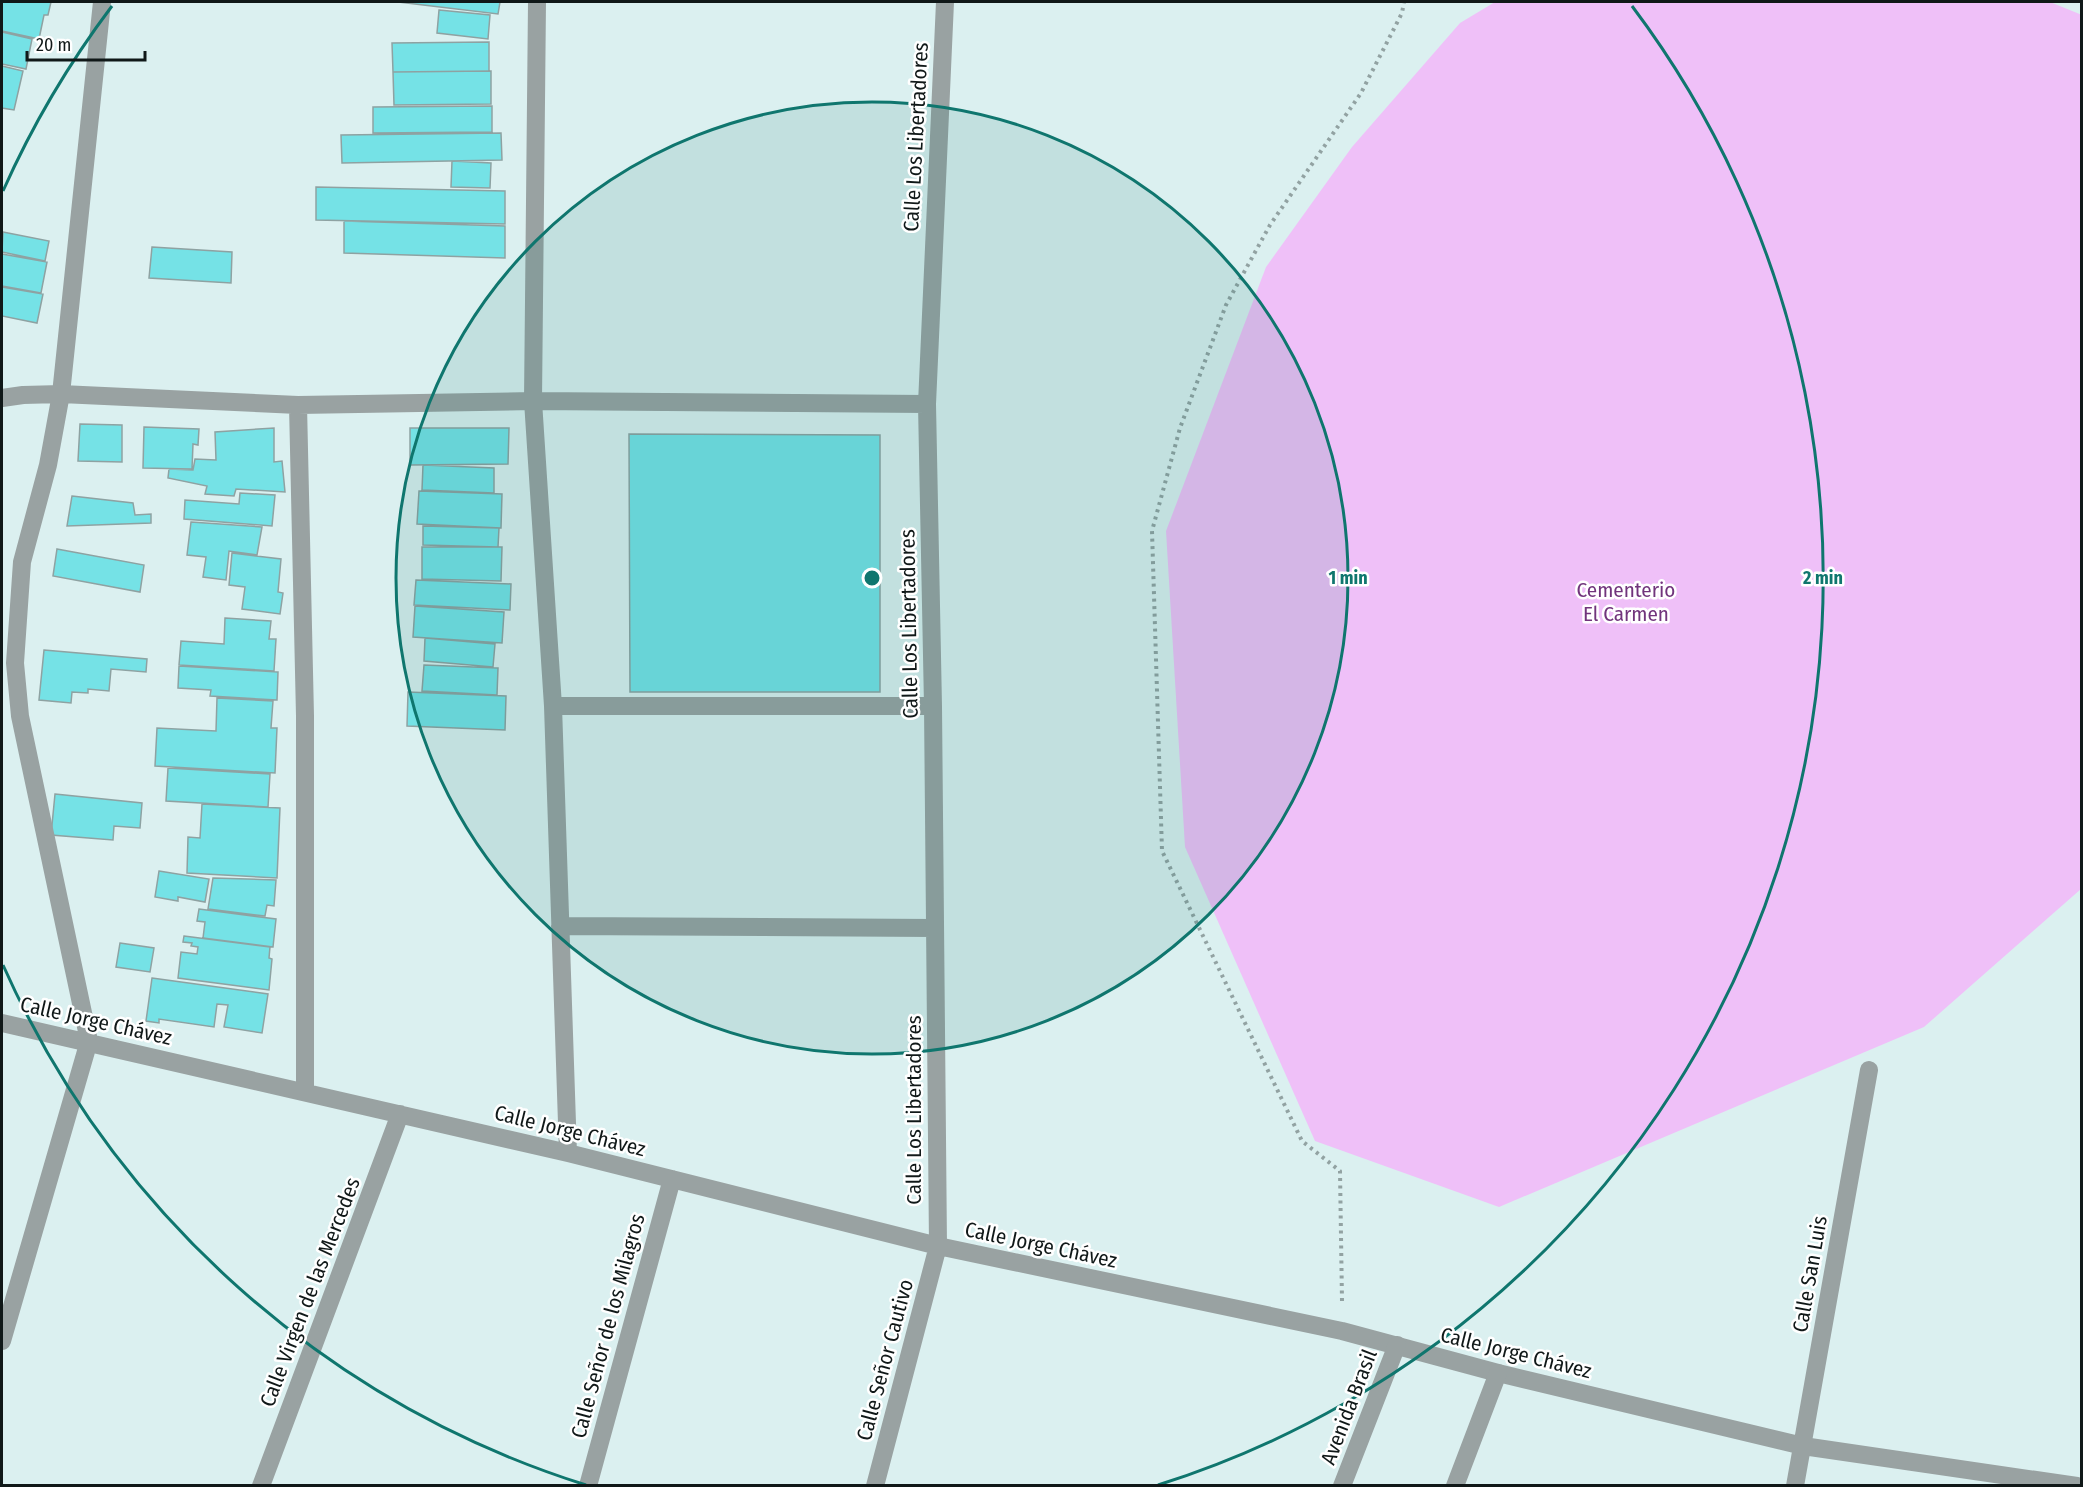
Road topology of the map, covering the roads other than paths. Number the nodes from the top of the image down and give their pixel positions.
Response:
1 (102, 2) edge
2 (537, 2) edge
3 (945, 2) edge
4 (61, 394) junction
5 (2, 398) edge
6 (533, 401) junction
7 (927, 404) junction
8 (298, 405) junction
9 (554, 706) junction
10 (933, 706) junction
11 (560, 926) junction
12 (935, 928) junction
13 (2, 1023) edge
14 (89, 1041) junction
15 (1869, 1070) dead end
16 (305, 1092) junction
17 (400, 1114) junction
18 (568, 1153) junction
19 (672, 1179) junction
20 (938, 1246) junction
21 (2, 1341) edge
22 (1397, 1345) junction
23 (1498, 1373) junction
24 (1803, 1446) junction
25 (261, 1485) edge
26 (588, 1485) edge
27 (875, 1485) edge
28 (1342, 1485) edge
29 (1455, 1485) edge
30 (1795, 1485) edge
31 (2077, 1485) edge

1 - 4 street
2 - 6 street
3 - 7 street, Calle Los Libertadores
4 - 5 street
4 - 8 street
4 - 14 street
6 - 7 street
6 - 8 street
6 - 9 street
7 - 10 street, Calle Los Libertadores
8 - 16 street
9 - 10 street
9 - 11 street
10 - 12 street, Calle Los Libertadores
11 - 12 street
11 - 18 street
12 - 20 street, Calle Los Libertadores
13 - 14 street, Calle Jorge Chávez
14 - 16 street, Calle Jorge Chávez
14 - 21 street
15 - 24 street, Calle San Luis
16 - 17 street, Calle Jorge Chávez
17 - 18 street, Calle Jorge Chávez
17 - 25 street, Calle Virgen de las Mercedes
18 - 19 street, Calle Jorge Chávez
19 - 20 street, Calle Jorge Chávez
19 - 26 street, Calle Señor de los Milagros
20 - 22 street, Calle Jorge Chávez
20 - 27 street, Calle Señor Cautivo
22 - 23 street, Calle Jorge Chávez
22 - 28 street, Avenida Brasil
23 - 24 street, Calle Jorge Chávez
23 - 29 street
24 - 30 street, Calle San Luis
24 - 31 street, Calle Jorge Chávez

